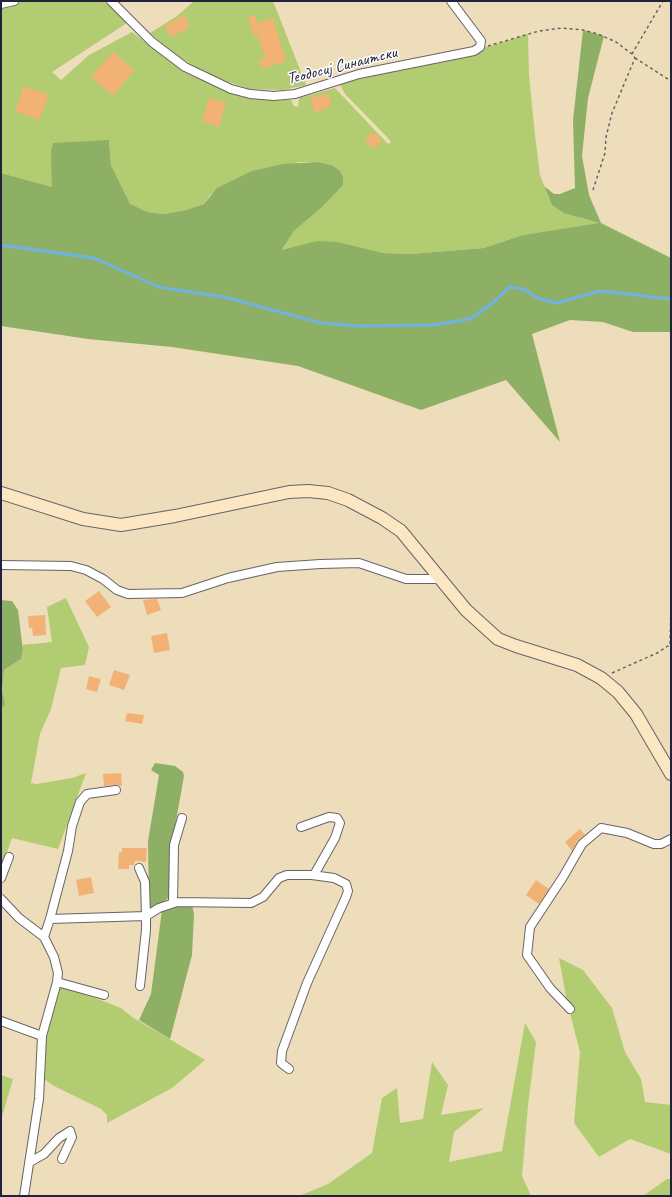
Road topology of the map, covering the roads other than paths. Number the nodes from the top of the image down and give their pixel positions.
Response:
1 (14, 1) edge
2 (111, 1) edge
3 (451, 1) edge
4 (1, 4) edge
5 (1, 493) edge
6 (1, 565) edge
7 (440, 579) junction
8 (671, 774) edge
9 (116, 790) dead end
10 (182, 818) dead end
11 (301, 827) dead end
12 (671, 839) edge
13 (9, 857) dead end
14 (139, 868) dead end
15 (314, 875) junction
16 (1, 878) edge
17 (1, 900) edge
18 (173, 903) junction
19 (146, 916) junction
20 (50, 919) junction
21 (44, 937) junction
22 (57, 982) junction
23 (140, 986) dead end
24 (104, 995) dead end
25 (570, 1009) dead end
26 (1, 1021) edge
27 (42, 1036) junction
28 (288, 1069) dead end
29 (62, 1159) dead end
30 (30, 1162) junction
31 (24, 1196) edge

1 - 4 street
2 - 3 street, Теодосиј Синаитски
5 - 7 street
6 - 7 street
7 - 8 street
9 - 20 street
10 - 18 street
11 - 15 street
12 - 25 street
13 - 16 street
14 - 19 street
15 - 18 street
15 - 28 street
17 - 21 street
18 - 19 street
19 - 20 street
19 - 23 street
20 - 21 street
21 - 22 street
22 - 24 street
22 - 27 street
26 - 27 street
27 - 30 street
29 - 30 street
30 - 31 street

